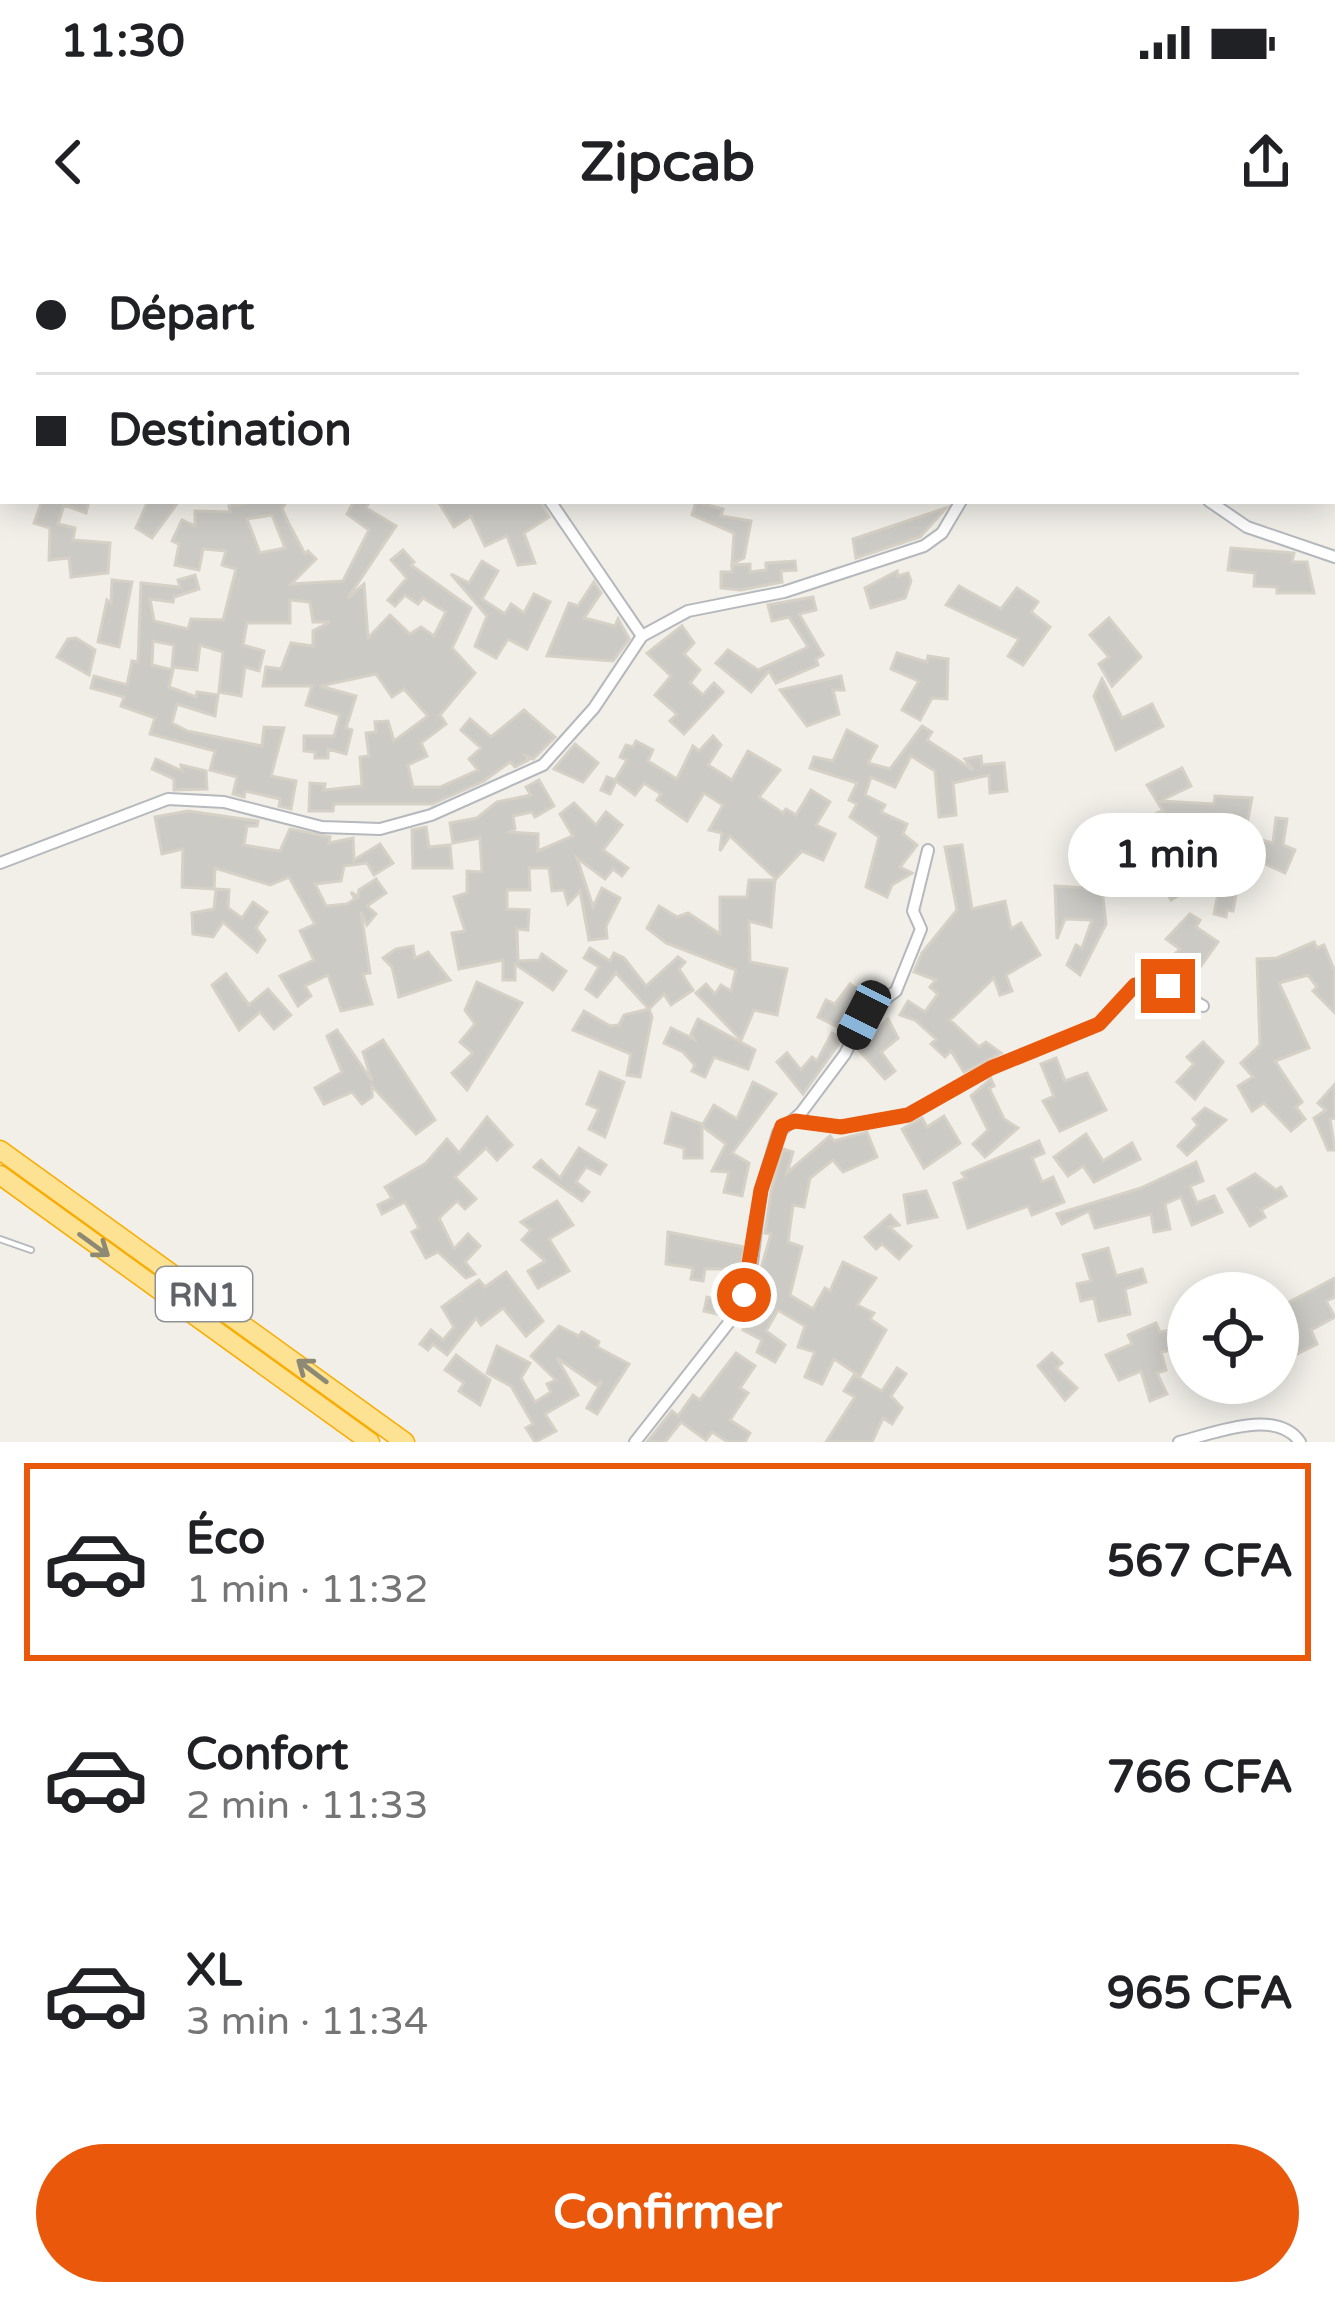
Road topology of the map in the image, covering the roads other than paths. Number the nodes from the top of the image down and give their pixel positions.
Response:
1 (552, 504) edge
2 (959, 504) edge
3 (1214, 504) edge
4 (1335, 557) edge
5 (642, 635) junction
6 (928, 850) dead end
7 (0, 863) edge
8 (1203, 1006) dead end
9 (795, 1121) junction
10 (0, 1150) edge
11 (0, 1175) edge
12 (0, 1239) edge
13 (31, 1250) dead end
14 (370, 1442) edge
15 (405, 1442) edge
16 (635, 1442) edge
17 (1179, 1442) edge
18 (1300, 1442) edge

1 - 5 street
2 - 5 street
3 - 4 street
5 - 7 street
6 - 9 street
8 - 9 street
9 - 16 street
15 -> 10 highway, RN1
11 -> 14 highway, RN1
12 - 13 lane
17 - 18 street

